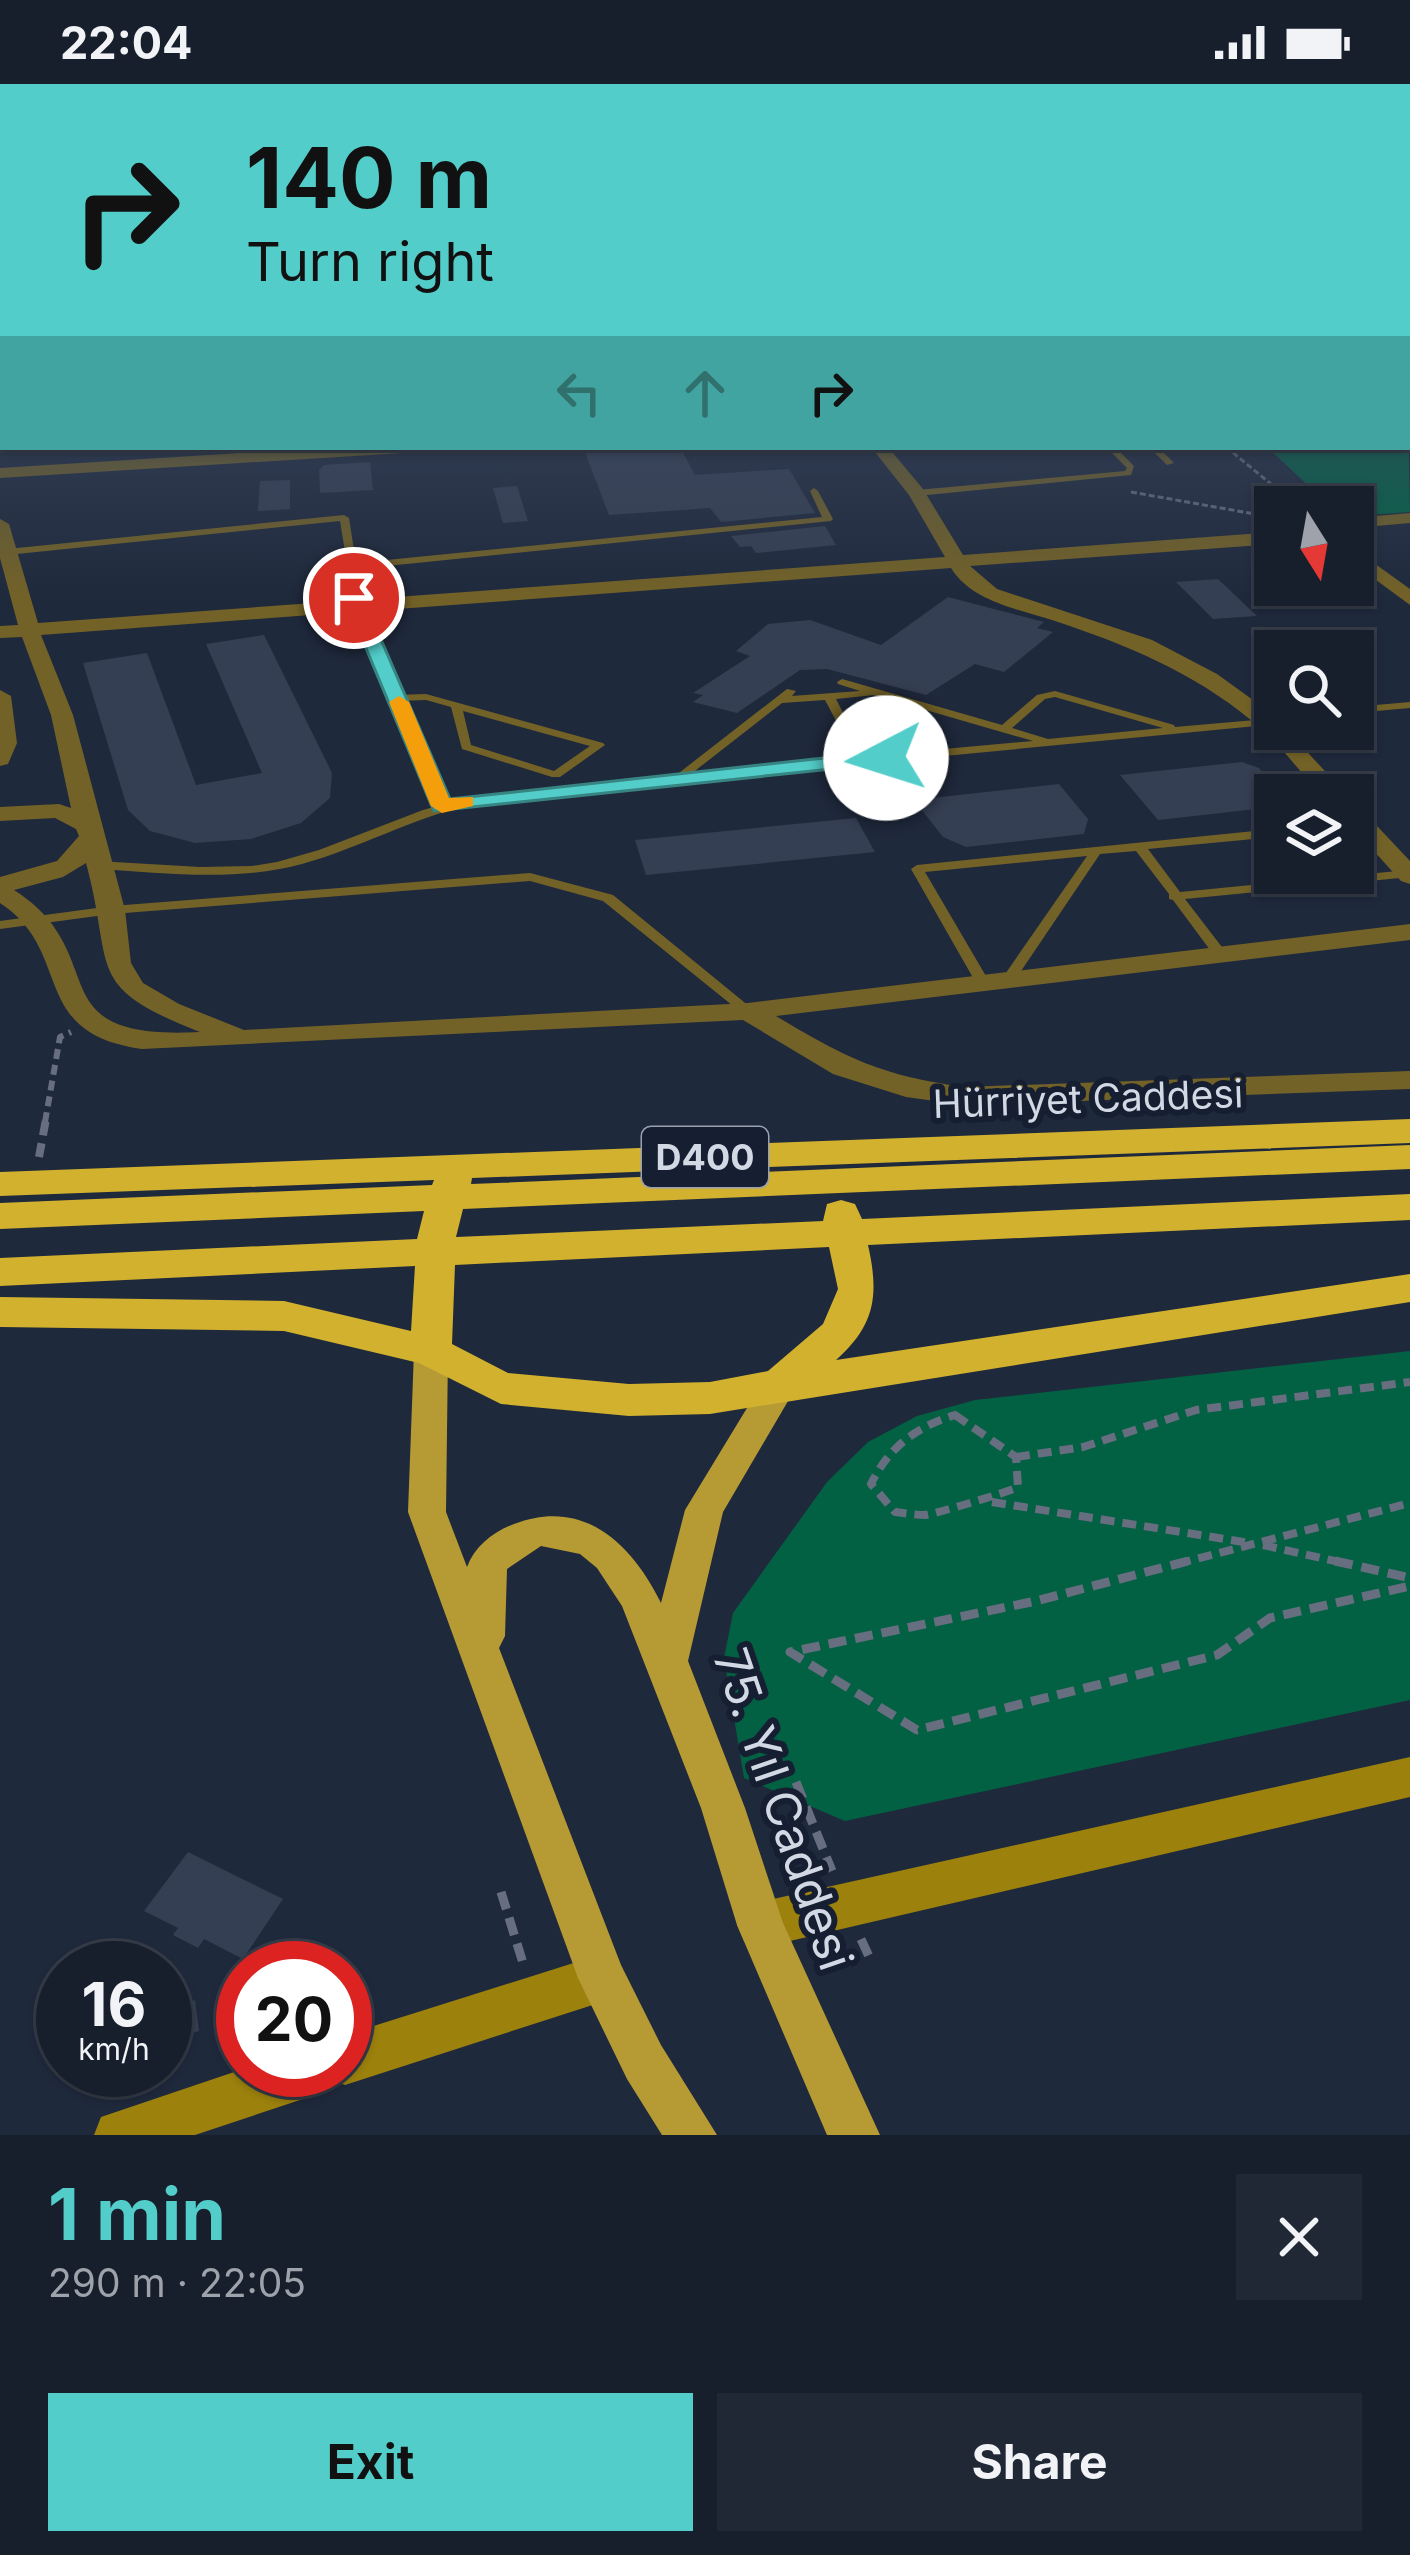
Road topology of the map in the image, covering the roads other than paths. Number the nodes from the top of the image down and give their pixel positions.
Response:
1 (371, 450) edge
2 (881, 450) edge
3 (1113, 450) edge
4 (1156, 450) edge
5 (1170, 464) dead end
6 (0, 473) edge
7 (814, 491) dead end
8 (916, 493) junction
9 (1410, 518) edge
10 (1374, 521) edge
11 (0, 524) edge
12 (1410, 528) edge
13 (1374, 531) edge
14 (1254, 535) edge
15 (7, 552) junction
16 (953, 559) junction
17 (354, 566) junction
18 (1374, 571) edge
19 (1410, 599) edge
20 (357, 603) junction
21 (28, 627) junction
22 (0, 632) edge
23 (842, 682) dead end
24 (791, 691) dead end
25 (879, 692) junction
26 (0, 696) edge
27 (829, 696) junction
28 (398, 698) junction
29 (778, 700) junction
30 (456, 705) junction
31 (1410, 705) edge
32 (1374, 708) edge
33 (1254, 710) edge
34 (1254, 721) edge
35 (1004, 729) junction
36 (1181, 730) junction
37 (1052, 743) junction
38 (856, 750) junction
39 (1295, 750) edge
40 (886, 758) junction
41 (0, 759) edge
42 (841, 762) junction
43 (1316, 774) edge
44 (677, 778) junction
45 (442, 806) junction
46 (0, 814) edge
47 (89, 831) junction
48 (1254, 834) edge
49 (1374, 839) edge
50 (1139, 846) junction
51 (1096, 850) junction
52 (97, 866) junction
53 (1409, 875) edge
54 (2, 886) edge
55 (1174, 896) junction
56 (112, 910) junction
57 (42, 921) junction
58 (0, 925) edge
59 (1410, 932) edge
60 (1220, 955) junction
61 (996, 982) junction
62 (748, 1011) junction
63 (250, 1041) junction
64 (1410, 1080) edge
65 (1410, 1131) edge
66 (769, 1155) junction
67 (1410, 1157) edge
68 (457, 1167) junction
69 (0, 1184) edge
70 (1410, 1207) edge
71 (0, 1216) edge
72 (0, 1272) edge
73 (1410, 1288) edge
74 (0, 1312) edge
75 (431, 1351) junction
76 (780, 1384) junction
77 (667, 1661) junction
78 (486, 1663) junction
79 (1410, 1777) edge
80 (760, 1924) junction
81 (602, 1978) junction
82 (372, 2051) edge
83 (239, 2097) edge
84 (149, 2129) edge
85 (692, 2135) edge
86 (855, 2135) edge

1 - 6 street
2 - 8 street
3 - 8 lane
4 - 5 lane
7 - 17 lane
8 - 16 street
9 - 10 street
11 - 15 street
12 - 13 street
14 - 16 street
15 - 17 lane
15 - 21 street
16 - 20 street
16 - 33 street
17 - 20 lane
18 - 19 street
20 - 21 street
20 - 28 street
21 - 22 street
21 - 47 street
23 - 25 lane
24 - 29 lane
25 - 27 lane
25 - 35 lane
26 - 41 street
27 - 29 lane
27 - 38 lane
28 - 30 lane
28 - 45 street
29 - 44 lane
30 - 30 lane
31 - 32 lane
34 - 36 lane
35 - 36 lane
35 - 37 lane
36 - 37 lane
37 - 40 lane
38 - 40 lane
38 - 42 lane
39 - 43 street
40 - 42 lane
42 - 44 lane
44 - 45 lane
45 - 52 lane
46 - 47 street
47 - 52 street
47 - 54 street
48 - 50 lane
49 - 53 street
50 - 51 lane
50 - 55 lane
51 - 61 lane
51 - 61 lane
52 - 56 street
53 - 55 lane
54 - 57 street
55 - 60 lane
56 - 57 lane
56 - 62 lane
56 - 63 street
57 - 58 lane
57 - 63 street
59 - 60 street
60 - 61 street
61 - 62 street
62 - 63 street
62 - 64 street
65 - 66 highway, Hürriyet Caddesi / D400
66 - 68 highway, Hürriyet Caddesi / D400
66 - 76 highway
67 - 71 highway
68 - 69 highway, Hürriyet Caddesi / D400
68 - 75 highway
70 - 72 highway
73 - 76 highway
74 - 75 highway
75 - 76 highway
75 - 78 main road
76 - 77 main road, 75. Yıl Caddesi
77 - 78 main road
77 - 80 main road, 75. Yıl Caddesi
78 - 81 main road
79 - 80 street
80 - 86 main road, 75. Yıl Caddesi
81 - 82 street
81 - 85 main road
83 - 84 street

